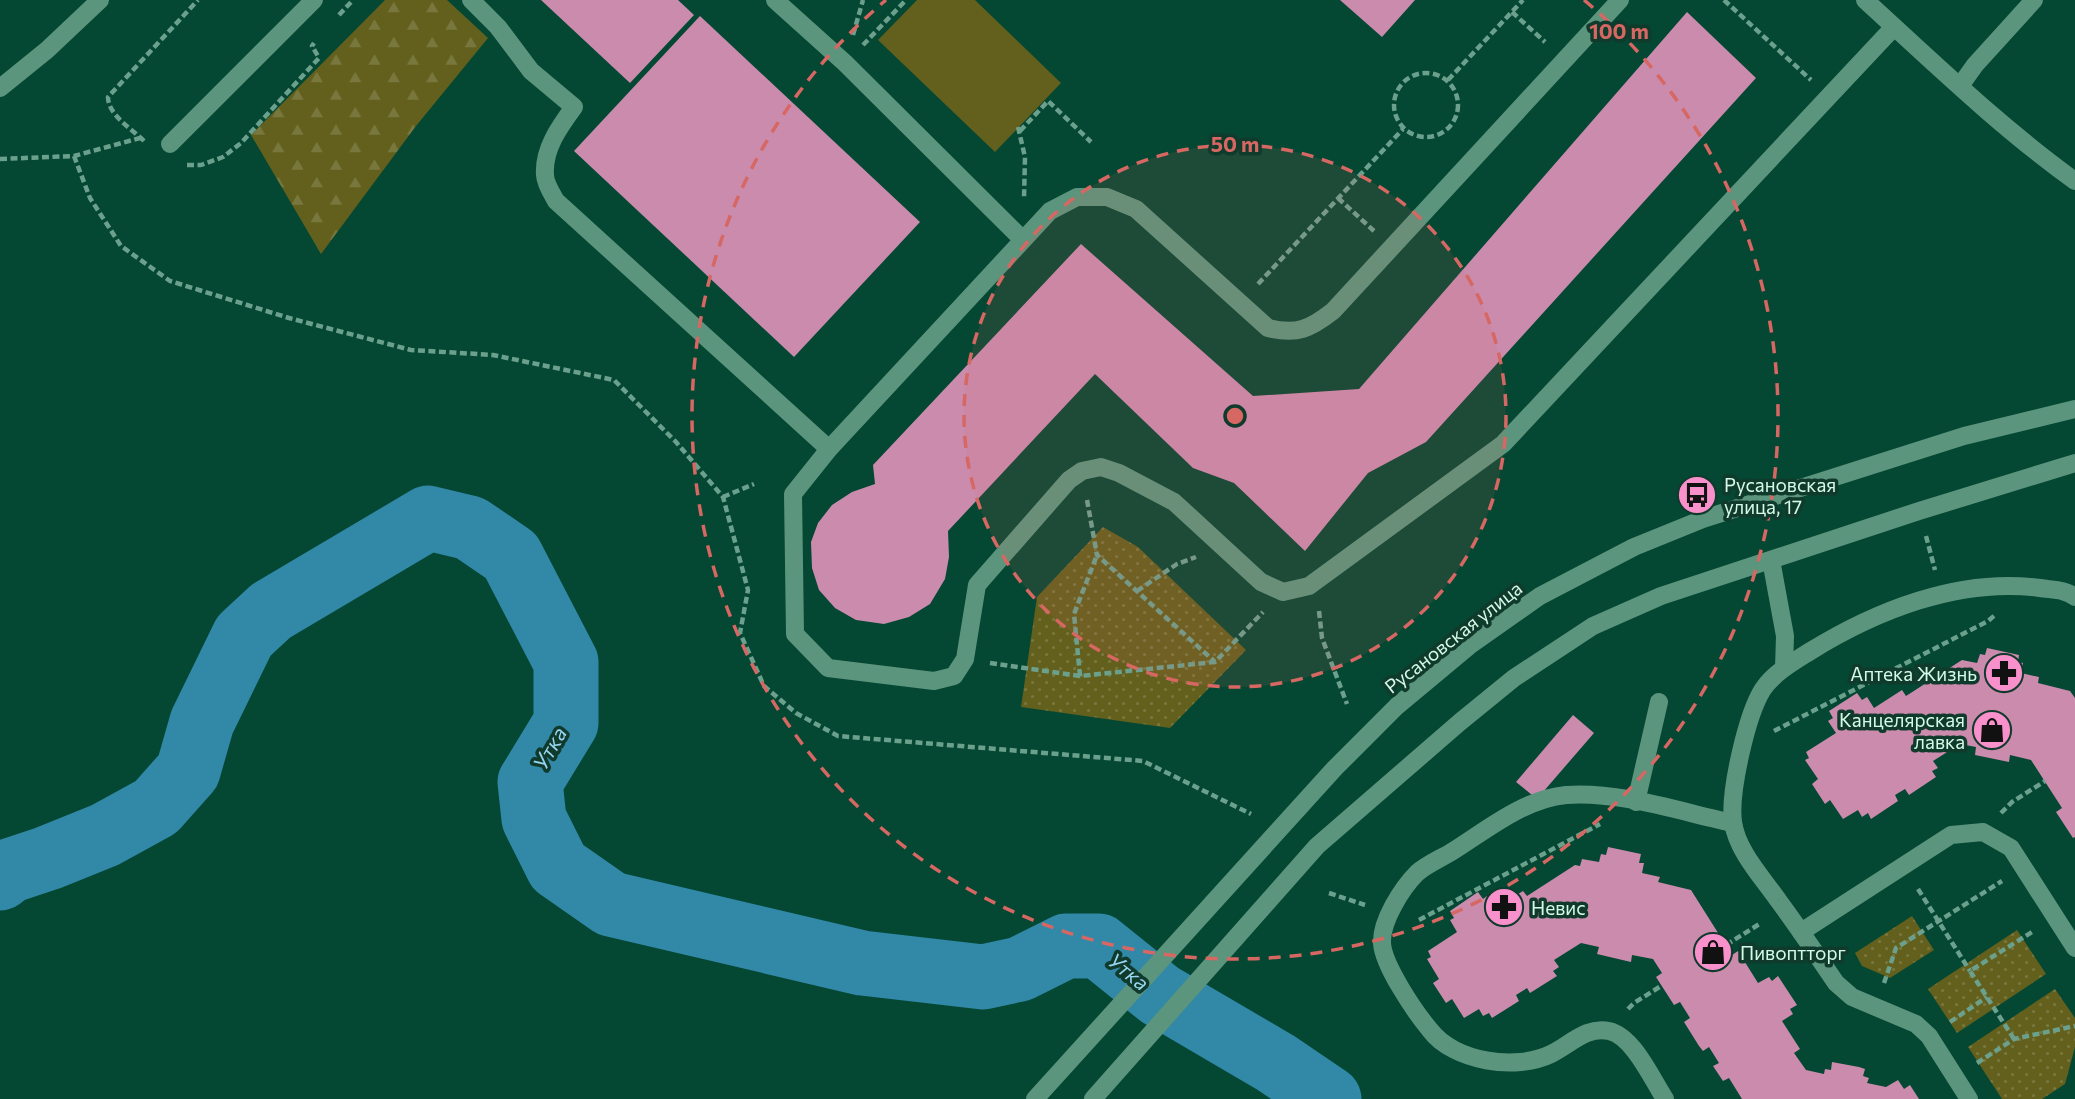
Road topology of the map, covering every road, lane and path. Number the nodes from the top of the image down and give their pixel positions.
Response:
1 (100, 0) edge
2 (314, 0) edge
3 (471, 0) edge
4 (775, 0) edge
5 (906, 0) edge
6 (1523, 0) edge
7 (1620, 0) edge
8 (1724, 0) edge
9 (1865, 0) edge
10 (2034, 0) edge
11 (1512, 12) junction
12 (1894, 27) junction
13 (1564, 60) junction
14 (845, 63) junction
15 (1448, 80) junction
16 (1960, 86) junction
17 (0, 88) edge
18 (1830, 96) junction
19 (1403, 129) junction
20 (141, 138) dead end
21 (1091, 142) dead end
22 (170, 144) dead end
23 (74, 156) junction
24 (0, 159) edge
25 (2075, 181) edge
26 (1338, 198) junction
27 (1023, 240) junction
28 (1391, 247) junction
29 (1241, 303) junction
30 (2075, 409) edge
31 (829, 449) junction
32 (2075, 463) edge
33 (1082, 471) junction
34 (754, 484) dead end
35 (723, 497) junction
36 (1223, 547) junction
37 (1097, 555) junction
38 (1771, 560) junction
39 (1310, 586) junction
40 (2027, 586) junction
41 (2073, 589) edge
42 (1137, 591) junction
43 (1283, 592) junction
44 (965, 659) junction
45 (1214, 662) junction
46 (1784, 668) junction
47 (1080, 676) junction
48 (1659, 702) dead end
49 (1347, 704) dead end
50 (1744, 747) junction
51 (2045, 781) dead end
52 (1636, 802) junction
53 (1251, 814) dead end
54 (1733, 823) junction
55 (1983, 832) junction
56 (1903, 866) junction
57 (2023, 867) junction
58 (1329, 892) dead end
59 (1784, 908) junction
60 (1388, 914) junction
61 (2055, 917) junction
62 (1938, 921) junction
63 (1801, 932) junction
64 (1382, 942) junction
65 (1726, 945) dead end
66 (2075, 948) edge
67 (1970, 971) junction
68 (1661, 986) dead end
69 (1987, 998) junction
70 (1875, 1007) junction
71 (2075, 1026) edge
72 (1609, 1031) junction
73 (1929, 1036) junction
74 (2014, 1038) junction
75 (1956, 1077) junction
76 (1035, 1099) edge
77 (1093, 1099) edge
78 (1665, 1099) edge
79 (1969, 1099) edge

1 - 17 street
2 - 22 street
3 - 31 street
4 - 14 street
5 - 14 path
6 - 11 path
7 - 13 street
8 - 18 path
9 - 12 street
10 - 16 street
11 - 13 path
11 - 15 path
12 - 16 street
12 - 18 street
13 - 28 street
14 - 27 street
15 - 19 path
15 - 19 path
16 - 25 street
18 - 39 street
19 - 26 path
20 - 23 path
21 - 27 path
23 - 24 path
23 - 35 path
26 - 28 path
26 - 29 path
27 - 29 street
27 - 31 street
28 - 29 street
30 - 76 street, Русановская улица
31 - 44 street
32 - 38 street
33 - 36 street
33 - 37 path
33 - 44 street
34 - 35 path
35 - 53 path
36 - 42 path
36 - 43 street
37 - 42 path
37 - 47 path
38 - 46 street
38 - 77 street
39 - 43 street
39 - 49 path
40 - 41 street
40 - 46 street
40 - 50 path
42 - 45 path
43 - 45 path
44 - 47 path
45 - 47 path
46 - 50 street
48 - 52 street
50 - 54 street
51 - 55 path
52 - 54 street
52 - 60 street
52 - 64 path
54 - 59 street
55 - 56 street
55 - 57 street
56 - 62 path
56 - 63 street
57 - 61 street
57 - 62 path
58 - 60 path
59 - 63 street
59 - 65 path
60 - 64 street
61 - 66 street
61 - 67 path
62 - 67 path
62 - 70 path
63 - 70 street
64 - 72 street
67 - 69 path
68 - 72 path
69 - 73 path
69 - 74 path
70 - 73 street
71 - 74 path
72 - 78 street
73 - 75 street
74 - 75 path
75 - 79 street

